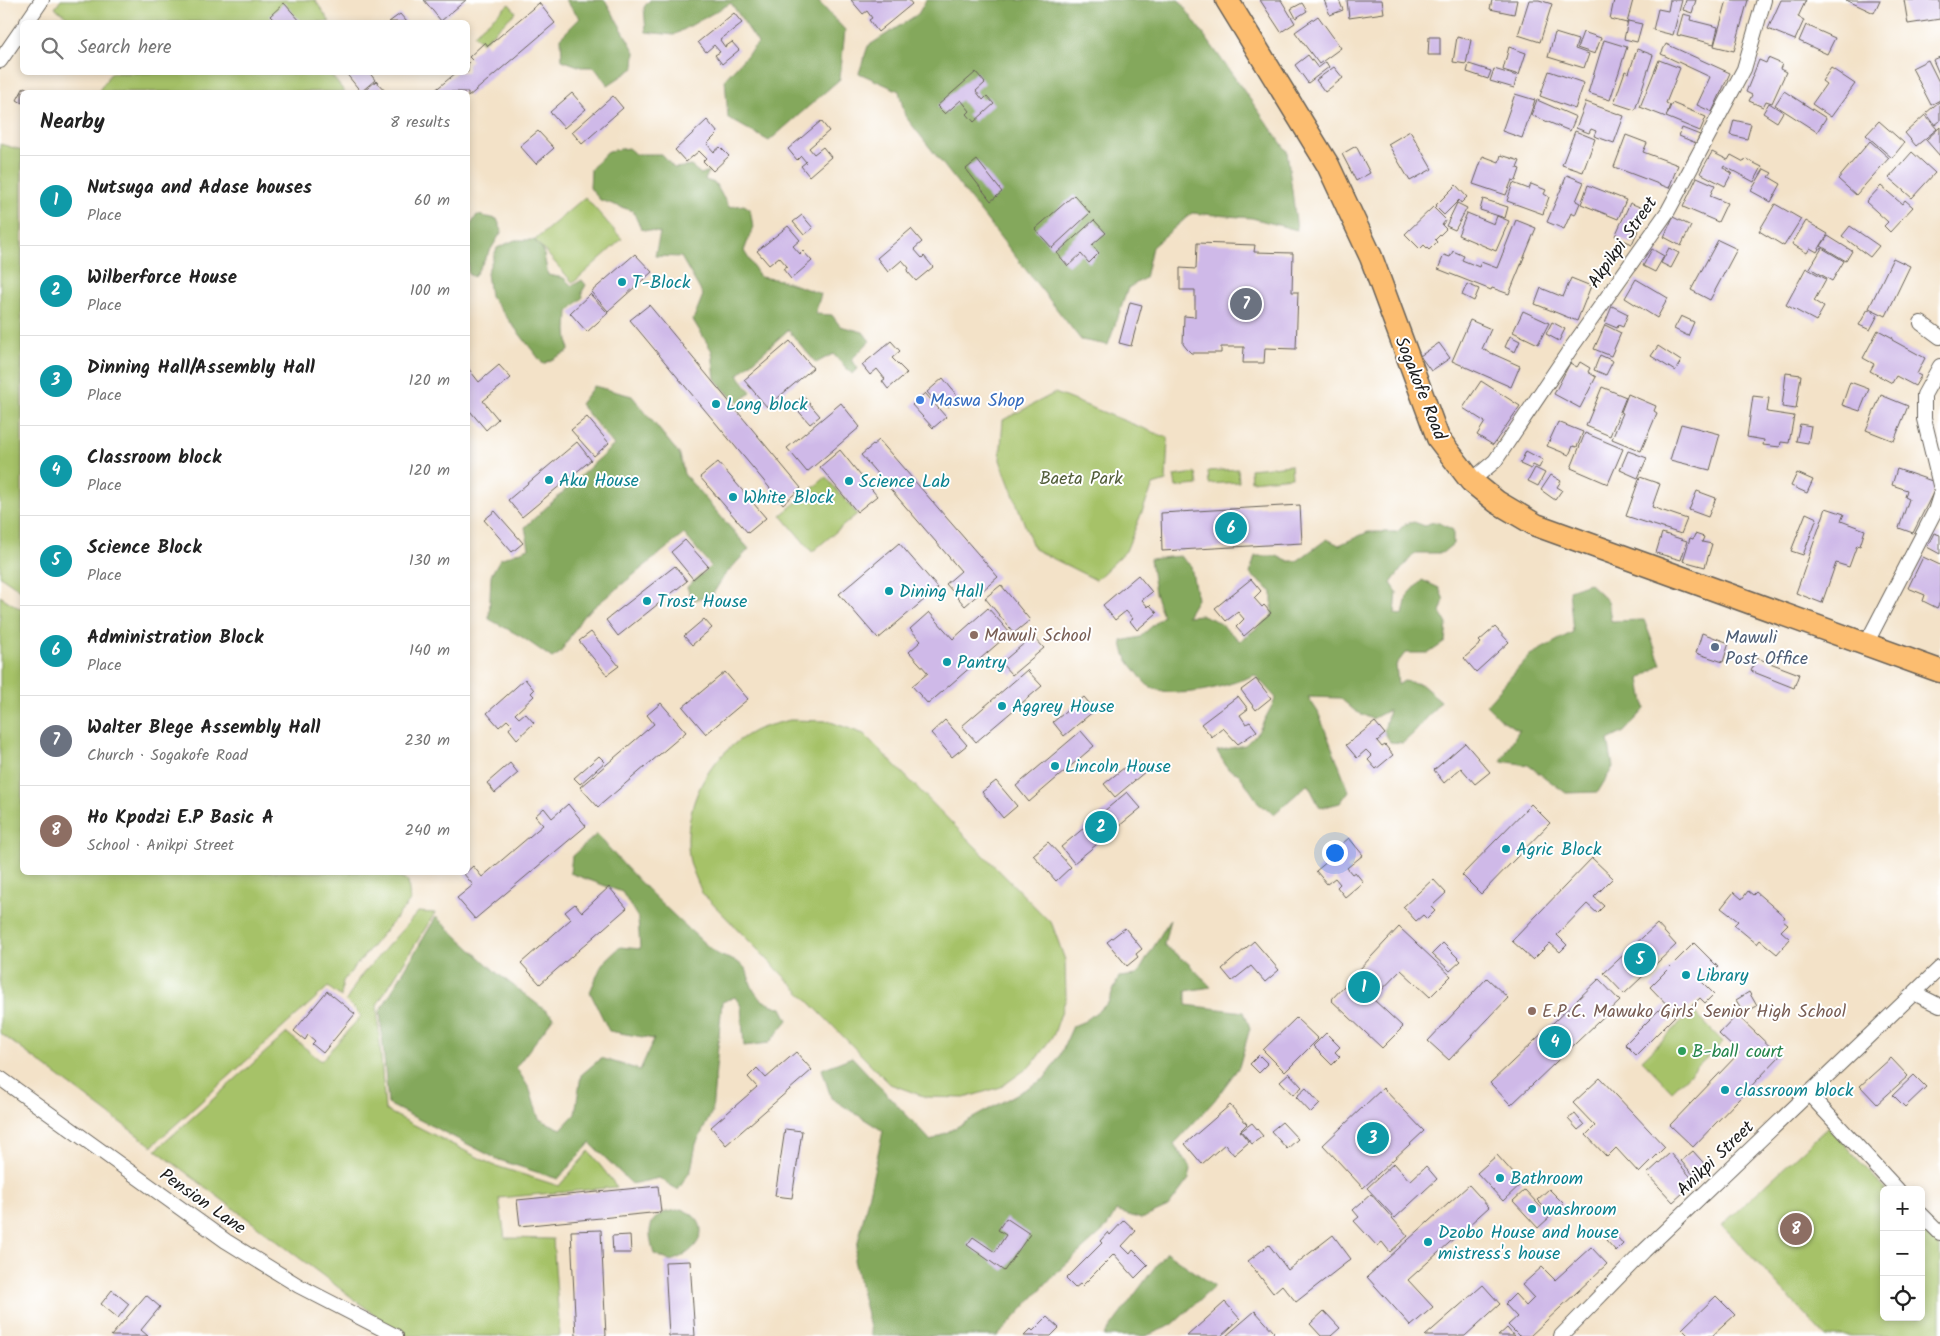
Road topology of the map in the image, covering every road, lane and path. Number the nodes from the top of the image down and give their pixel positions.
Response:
1 (42, 0) edge
2 (1227, 0) edge
3 (1764, 0) edge
4 (28, 20) edge
5 (20, 32) edge
6 (0, 61) edge
7 (1920, 323) dead end
8 (1940, 337) edge
9 (1940, 366) edge
10 (1471, 481) junction
11 (1940, 484) edge
12 (1940, 495) edge
13 (1866, 644) junction
14 (1940, 671) edge
15 (1940, 968) edge
16 (1914, 993) junction
17 (1940, 1006) edge
18 (0, 1078) edge
19 (1809, 1094) junction
20 (1894, 1186) edge
21 (1925, 1218) edge
22 (1940, 1232) edge
23 (396, 1336) edge
24 (1560, 1336) edge

1 - 4 street
2 - 10 main road, Sogakofe Road
3 - 10 street, Akpikpi Street
5 - 6 street
7 - 8 street
9 - 11 street
10 - 13 main road, Sogakofe Road
12 - 13 street
13 - 14 main road, Sogakofe Road
15 - 16 street, Anikpi Street
16 - 17 street
16 - 19 street, Anikpi Street
18 - 23 street, Pension Lane
19 - 20 street
19 - 24 street, Anikpi Street
21 - 22 street

